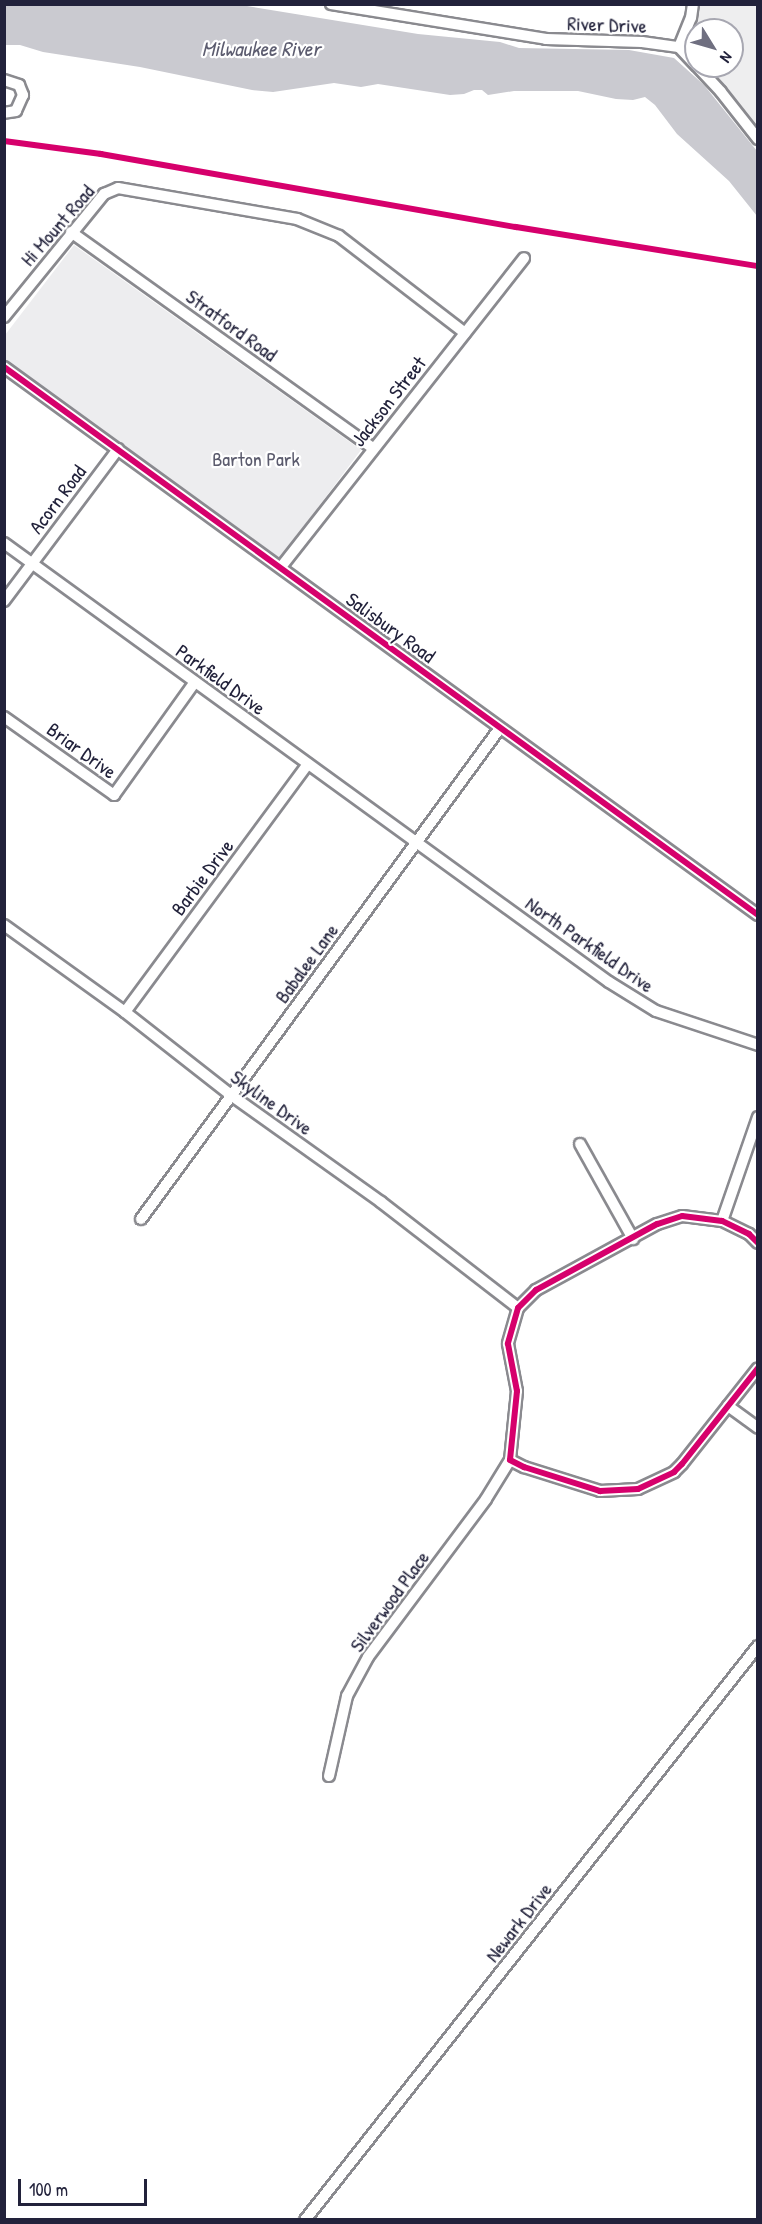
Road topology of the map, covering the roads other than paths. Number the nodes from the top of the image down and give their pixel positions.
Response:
1 (331, 4) edge
2 (693, 4) edge
3 (679, 47) junction
4 (684, 52) edge
5 (709, 78) edge
6 (4, 80) edge
7 (4, 113) edge
8 (758, 139) edge
9 (71, 232) junction
10 (524, 258) dead end
11 (4, 316) edge
12 (465, 333) junction
13 (4, 367) edge
14 (373, 448) junction
15 (118, 449) junction
16 (4, 543) edge
17 (32, 562) junction
18 (281, 567) junction
19 (4, 601) edge
20 (195, 682) junction
21 (4, 717) edge
22 (500, 728) junction
23 (308, 764) junction
24 (417, 843) junction
25 (758, 915) edge
26 (4, 924) edge
27 (124, 1012) junction
28 (758, 1045) edge
29 (231, 1095) junction
30 (758, 1117) edge
31 (580, 1144) dead end
32 (141, 1219) dead end
33 (723, 1221) junction
34 (633, 1239) junction
35 (758, 1243) edge
36 (518, 1308) junction
37 (758, 1368) edge
38 (728, 1406) junction
39 (758, 1428) edge
40 (510, 1461) junction
41 (758, 1646) edge
42 (329, 1776) dead end
43 (305, 2220) edge

1 - 3 street, River Drive
2 - 3 street
3 - 4 street
5 - 8 street
6 - 7 street
9 - 11 street, Hi Mount Road
9 - 12 street, Hi Mount Road
9 - 14 street, Stratford Road
10 - 12 street, Jackson Street
12 - 14 street, Jackson Street
13 - 15 street, Salisbury Road
14 - 18 street, Jackson Street
15 - 17 street, Acorn Road
15 - 18 street, Salisbury Road
16 - 17 street, Parkfield Drive
17 - 19 street, Acorn Road
17 - 20 street, Parkfield Drive
18 - 22 street, Salisbury Road
20 - 21 street, Briar Drive
20 - 23 street, Parkfield Drive
22 - 24 street, Babalee Lane
22 - 25 street, Salisbury Road
23 - 24 street, Parkfield Drive
23 - 27 street, Barbie Drive
24 - 28 street, North Parkfield Drive
24 - 29 street, Babalee Lane
26 - 27 street, Skyline Drive
27 - 29 street, Skyline Drive
29 - 32 street, Babalee Lane
29 - 36 street, Skyline Drive
30 - 33 street
31 - 34 street
33 - 34 street
33 - 35 street
34 - 36 street
36 - 40 street
37 - 38 street
38 - 39 street
38 - 40 street
40 - 42 street, Silverwood Place
41 - 43 street, Newark Drive

